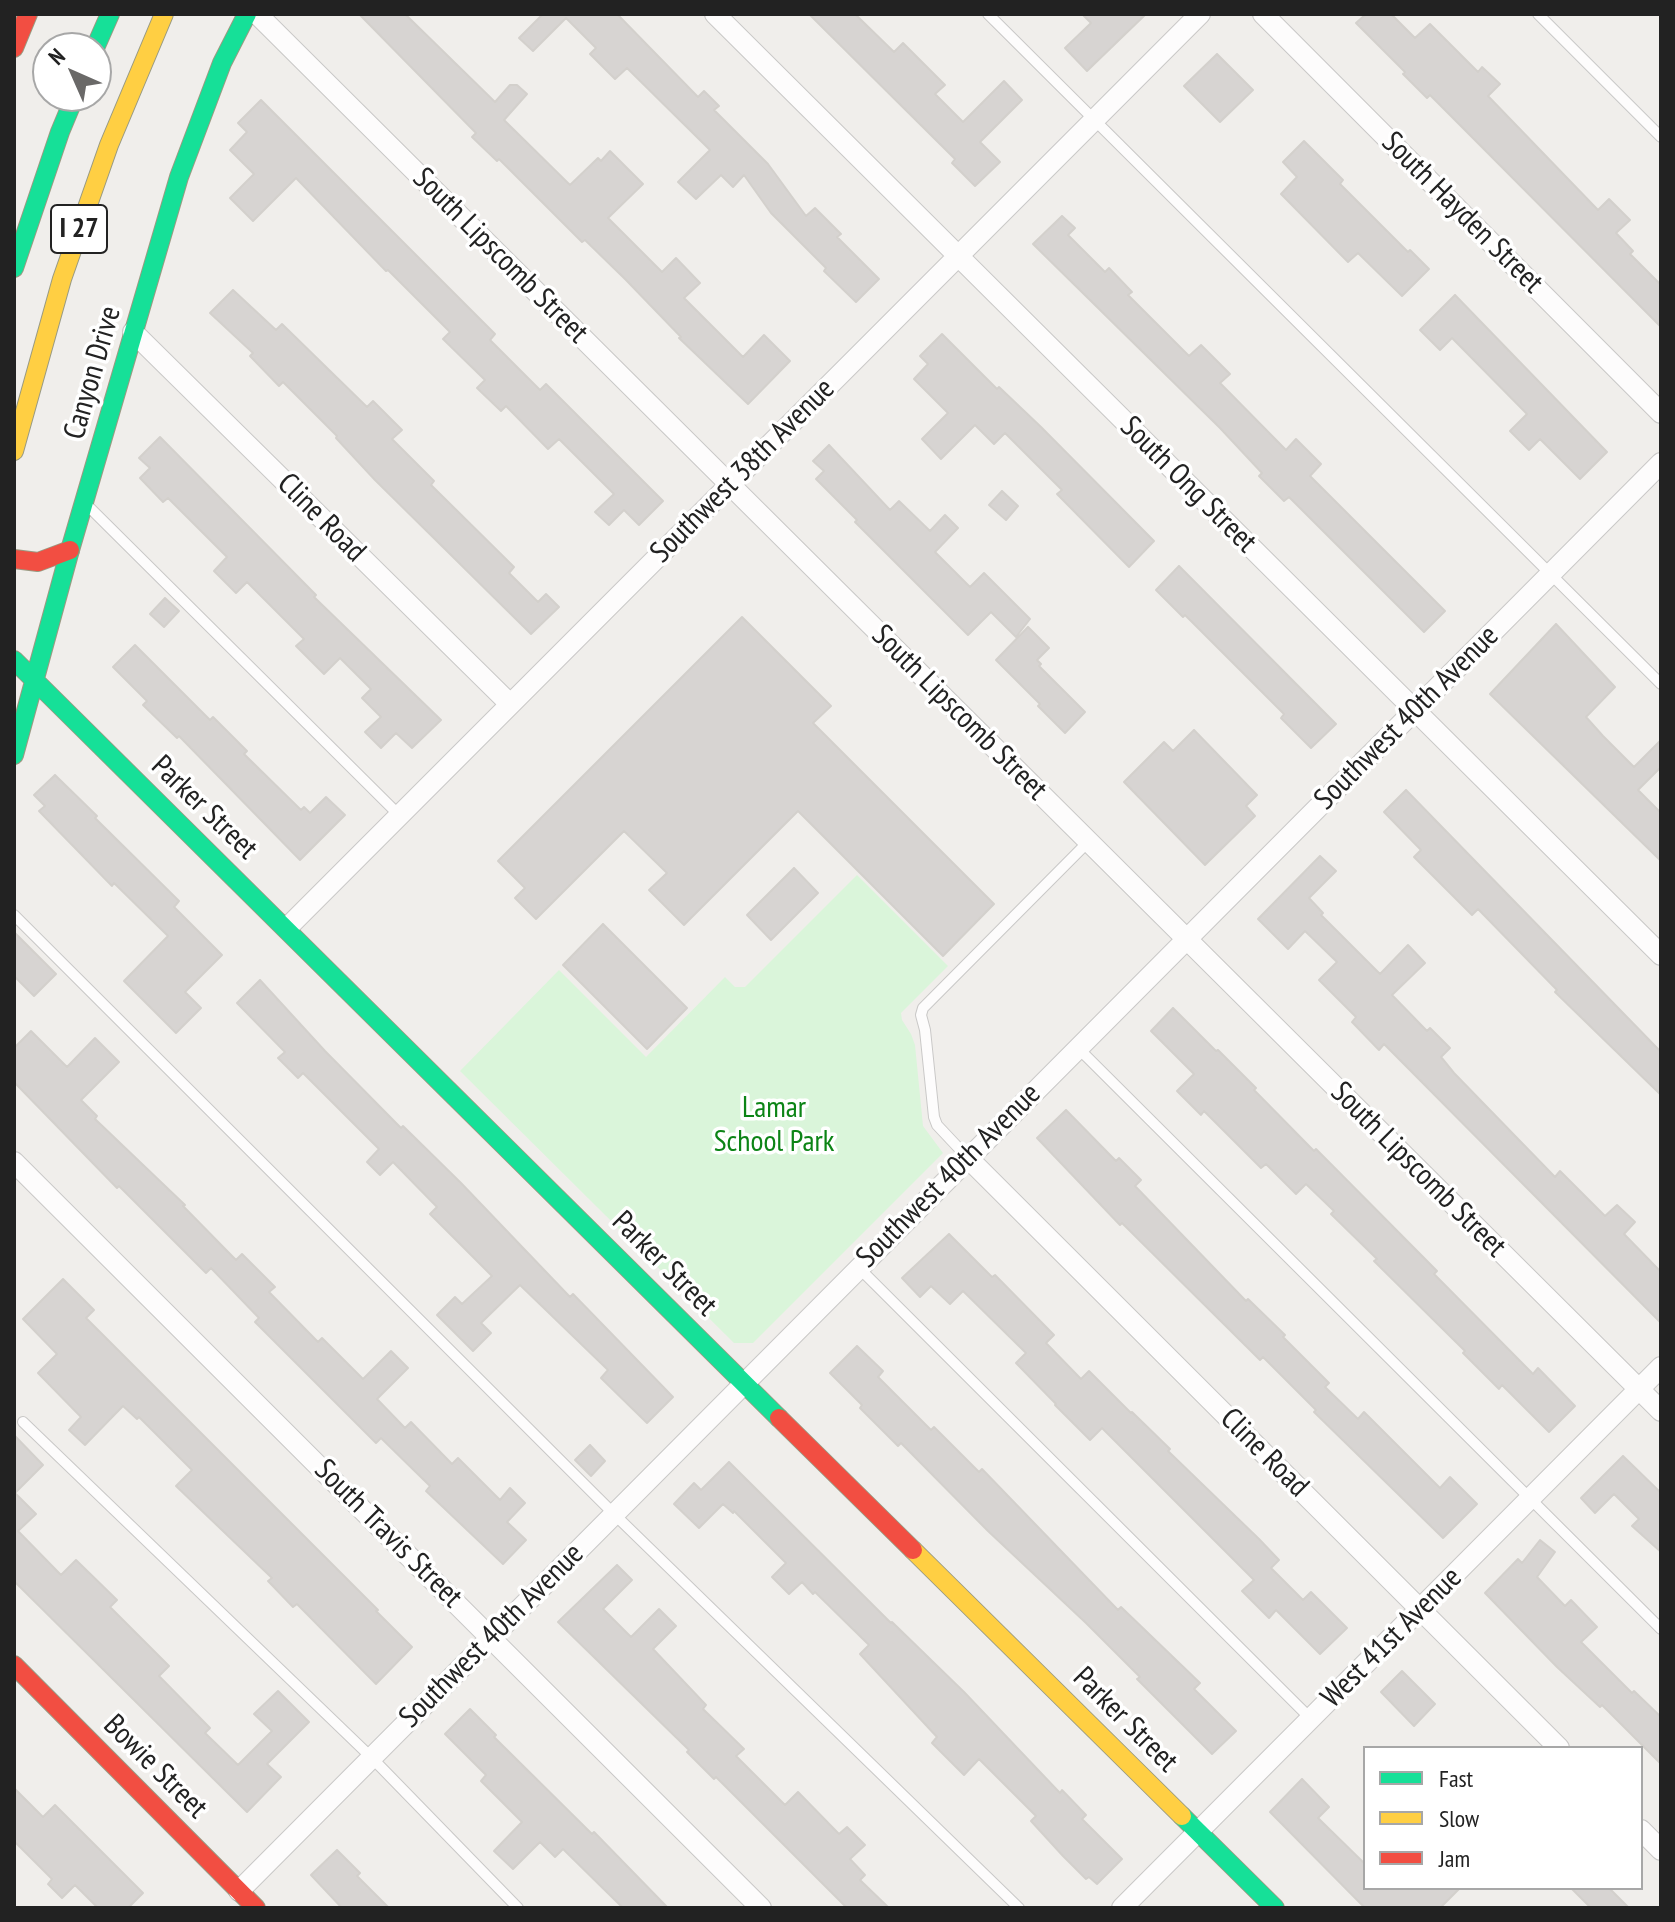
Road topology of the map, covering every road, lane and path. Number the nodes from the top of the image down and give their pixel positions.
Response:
1 (164, 14) edge
2 (247, 14) edge
3 (257, 14) edge
4 (715, 14) edge
5 (988, 14) edge
6 (1200, 14) edge
7 (1263, 14) edge
8 (1538, 14) edge
9 (22, 17) edge
10 (14, 48) edge
11 (68, 112) edge
12 (1095, 120) junction
13 (1661, 137) edge
14 (959, 256) junction
15 (14, 268) edge
16 (133, 332) junction
17 (1661, 413) edge
18 (14, 451) edge
19 (1661, 463) edge
20 (729, 485) junction
21 (84, 502) junction
22 (70, 550) junction
23 (14, 559) edge
24 (1550, 574) junction
25 (14, 660) edge
26 (35, 681) junction
27 (1661, 684) edge
28 (510, 704) junction
29 (1414, 710) junction
30 (14, 755) edge
31 (400, 816) junction
32 (1088, 842) junction
33 (14, 915) edge
34 (287, 928) junction
35 (1186, 939) junction
36 (1661, 955) edge
37 (1078, 1048) junction
38 (968, 1158) junction
39 (14, 1162) edge
40 (858, 1267) junction
41 (1661, 1367) edge
42 (743, 1383) junction
43 (1639, 1389) junction
44 (1661, 1411) edge
45 (23, 1422) dead end
46 (1531, 1499) junction
47 (613, 1513) junction
48 (1420, 1609) junction
49 (1661, 1629) edge
50 (491, 1637) junction
51 (14, 1665) edge
52 (1311, 1719) junction
53 (1557, 1746) edge
54 (372, 1758) junction
55 (1199, 1832) junction
56 (1643, 1832) edge
57 (1661, 1850) edge
58 (239, 1891) junction
59 (256, 1908) edge
60 (518, 1908) edge
61 (761, 1908) edge
62 (1019, 1908) edge
63 (1122, 1908) edge
64 (1275, 1908) edge

1 - 18 main road, I 27
2 - 16 main road, Canyon Drive
3 - 20 street, South Lipscomb Street
4 - 14 street, South Ong Street
5 - 12 lane
6 - 12 street, Southwest 38th Avenue
7 - 17 street, South Hayden Street
8 - 13 lane
9 - 10 main road
11 - 15 main road, I 27
12 - 14 street, Southwest 38th Avenue
12 - 24 lane
14 - 20 street, Southwest 38th Avenue
14 - 29 street, South Ong Street
16 - 21 main road, Canyon Drive
16 - 28 street, Cline Road
19 - 24 street, Southwest 40th Avenue
20 - 28 street, Southwest 38th Avenue
20 - 32 street, South Lipscomb Street
21 - 22 main road, Canyon Drive
21 - 31 lane
22 - 23 main road
22 - 26 main road, Canyon Drive
24 - 27 lane
24 - 29 street, Southwest 40th Avenue
25 - 26 main road, Parker Street
26 - 30 main road, Canyon Drive
26 - 34 main road, Parker Street
28 - 31 street, Southwest 38th Avenue
29 - 35 street, Southwest 40th Avenue
29 - 36 street, South Ong Street
31 - 34 street, Southwest 38th Avenue
32 - 35 street, South Lipscomb Street
32 - 38 lane
33 - 47 lane
34 - 42 main road, Parker Street
35 - 37 street, Southwest 40th Avenue
35 - 43 street, South Lipscomb Street
37 - 38 street, Southwest 40th Avenue
37 - 46 lane
38 - 40 street, Southwest 40th Avenue
38 - 48 street, Cline Road
39 - 50 street, South Travis Street
40 - 42 street, Southwest 40th Avenue
40 - 52 lane
41 - 43 street, West 41st Avenue
42 - 47 street, Southwest 40th Avenue
42 - 55 main road, Parker Street
43 - 44 street, South Lipscomb Street
43 - 46 street, West 41st Avenue
45 - 54 lane
46 - 48 street, West 41st Avenue
46 - 49 lane
47 - 50 street, Southwest 40th Avenue
47 - 62 lane
48 - 52 street, West 41st Avenue
48 - 53 street, Cline Road
50 - 54 street, Southwest 40th Avenue
50 - 61 street, South Travis Street
51 - 58 main road, Bowie Street
52 - 55 street, West 41st Avenue
54 - 58 street, Southwest 40th Avenue
54 - 60 lane
55 - 63 street, West 41st Avenue
55 - 64 main road, Parker Street
56 - 57 street
58 - 59 main road, Bowie Street

